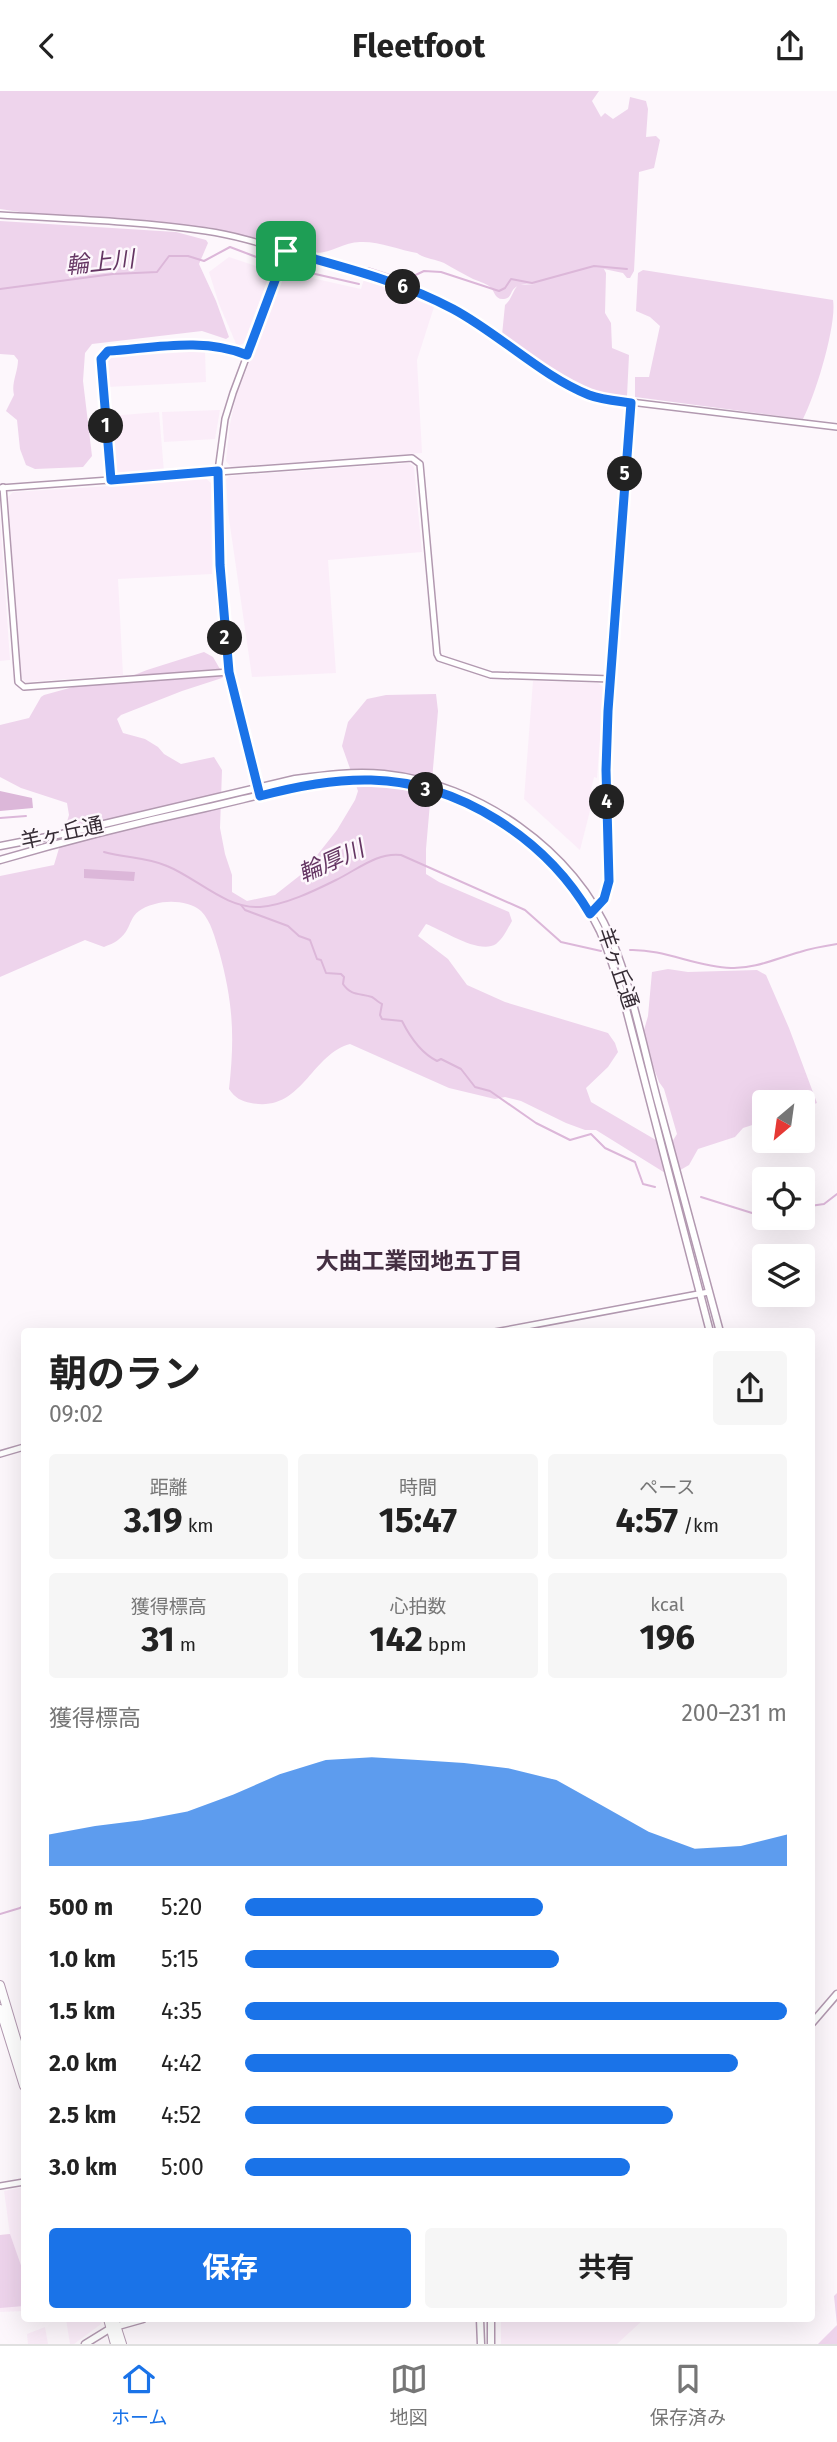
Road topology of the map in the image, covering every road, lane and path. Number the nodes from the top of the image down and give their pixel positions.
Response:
1 (0, 215) edge
2 (286, 251) junction
3 (247, 355) junction
4 (631, 403) junction
5 (837, 427) edge
6 (218, 471) junction
7 (111, 480) junction
8 (1, 487) edge
9 (229, 672) junction
10 (611, 680) junction
11 (258, 787) junction
12 (260, 796) junction
13 (0, 846) edge
14 (0, 860) edge
15 (593, 911) junction
16 (709, 1291) junction
17 (700, 1294) junction
18 (542, 1322) junction
19 (514, 1328) edge
20 (543, 1328) edge
21 (709, 1328) edge
22 (719, 1328) edge
23 (21, 1448) edge
24 (0, 1454) edge
25 (0, 1985) edge
26 (837, 1994) edge
27 (0, 2009) edge
28 (815, 2020) edge
29 (21, 2054) edge
30 (21, 2076) edge
31 (21, 2182) edge
32 (0, 2186) edge
33 (480, 2322) edge
34 (491, 2322) edge
35 (113, 2323) edge
36 (85, 2344) edge
37 (115, 2344) edge
38 (122, 2344) edge
39 (481, 2344) edge
40 (491, 2344) edge

1 - 2 street
2 - 3 street
2 - 4 street
3 - 6 street
3 - 7 street
4 - 5 street
4 - 10 street
6 - 7 street
6 - 9 street
6 - 10 street
7 - 8 street
8 - 9 street
9 - 11 street
10 - 15 street
11 - 12 street
11 - 13 main road, 羊ヶ丘通
11 - 15 main road, 羊ヶ丘通
12 - 14 main road, 羊ヶ丘通
12 - 15 main road, 羊ヶ丘通
15 - 16 main road, 羊ヶ丘通
15 - 17 main road, 羊ヶ丘通
16 - 17 street
16 - 22 main road, 羊ヶ丘通
17 - 18 street
17 - 21 main road, 羊ヶ丘通
18 - 19 street
18 - 20 street
23 - 24 street
25 - 29 highway
26 - 28 main road
27 - 30 highway
31 - 32 street
33 - 39 main road
34 - 40 main road
35 - 36 main road
35 - 37 highway
35 - 38 highway

